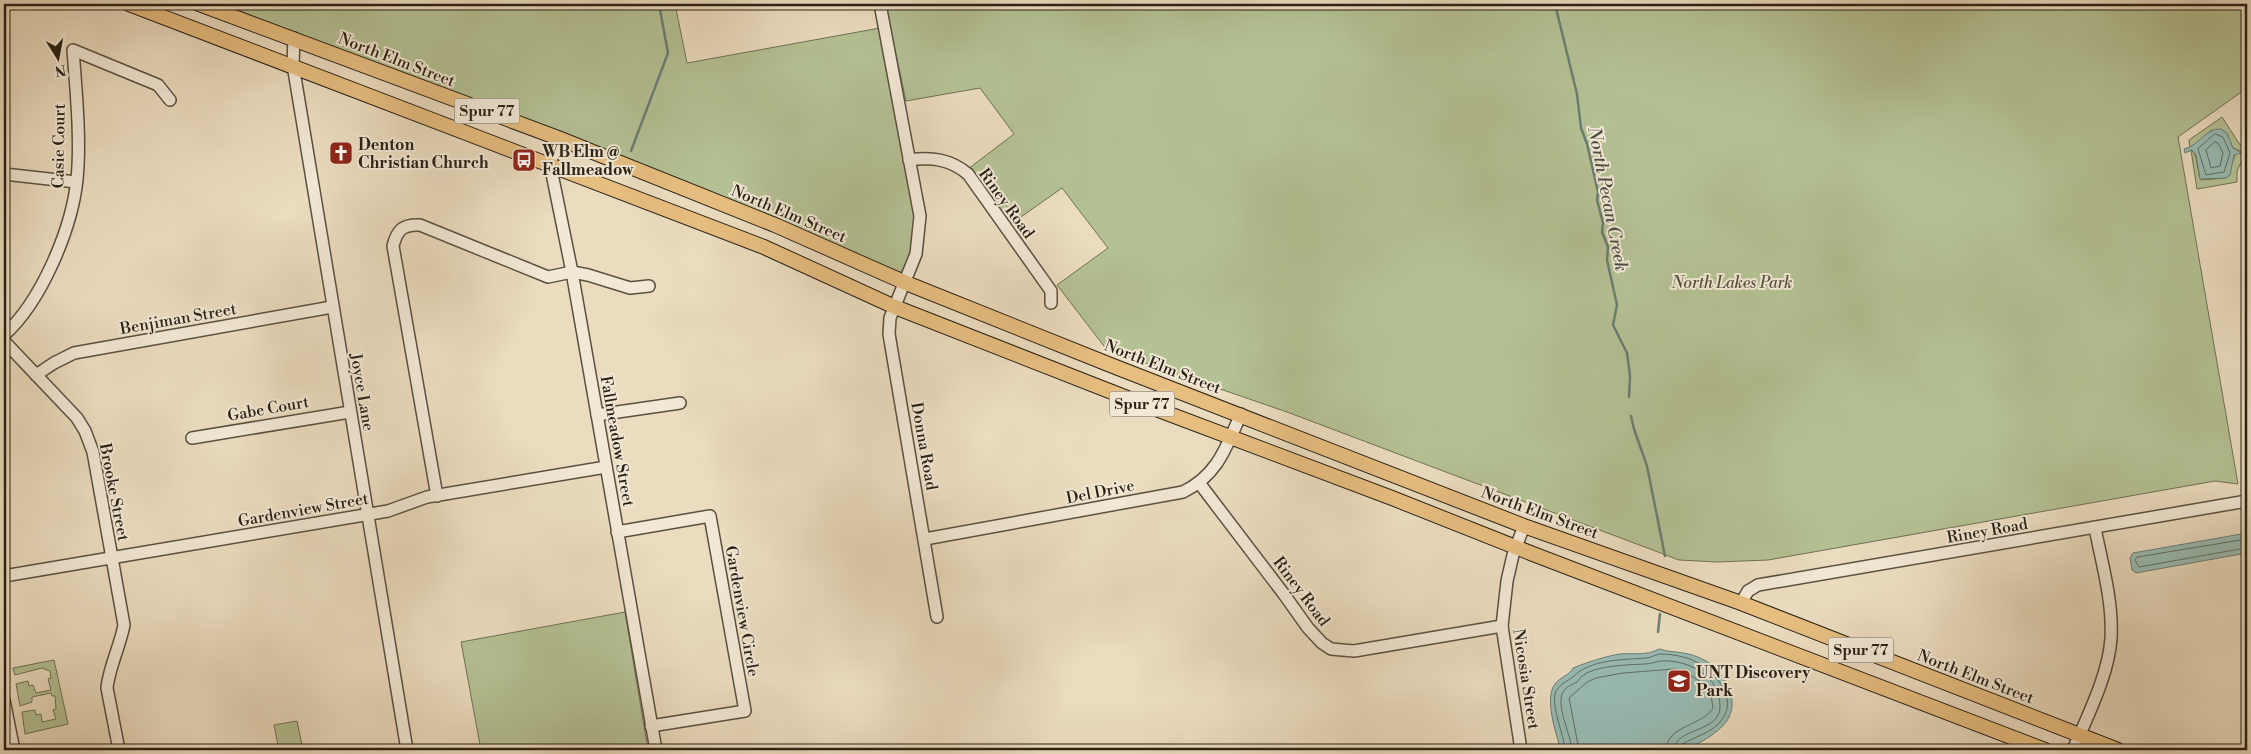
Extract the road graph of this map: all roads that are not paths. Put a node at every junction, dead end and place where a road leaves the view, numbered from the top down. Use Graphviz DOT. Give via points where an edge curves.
graph roads {
  1 [pos="129,4"];
  2 [pos="200,4"];
  3 [pos="880,4"];
  4 [pos="294,38"];
  5 [pos="293,66"];
  6 [pos="170,100"];
  7 [pos="558,138"];
  8 [pos="909,160"];
  9 [pos="550,164"];
  10 [pos="4,174"];
  11 [pos="76,182"];
  12 [pos="572,272"];
  13 [pos="906,283"];
  14 [pos="649,286"];
  15 [pos="1051,303"];
  16 [pos="332,307"];
  17 [pos="895,307"];
  18 [pos="4,335"];
  19 [pos="4,341"];
  20 [pos="36,375"];
  21 [pos="680,403"];
  22 [pos="350,412"];
  23 [pos="1241,414"];
  24 [pos="597,415"];
  25 [pos="192,438"];
  26 [pos="1230,438"];
  27 [pos="606,467"];
  28 [pos="1200,484"];
  29 [pos="437,496"];
  30 [pos="2247,501"];
  31 [pos="367,514"];
  32 [pos="1524,526"];
  33 [pos="2096,528"];
  34 [pos="617,532"];
  35 [pos="925,539"];
  36 [pos="1516,547"];
  37 [pos="112,558"];
  38 [pos="4,576"];
  39 [pos="1741,603"];
  40 [pos="938,617"];
  41 [pos="1502,626"];
  42 [pos="4,700"];
  43 [pos="651,726"];
  44 [pos="2079,735"];
  45 [pos="14,750"];
  46 [pos="119,750"];
  47 [pos="407,750"];
  48 [pos="656,750"];
  49 [pos="1521,750"];
  50 [pos="2045,750"];
  51 [pos="2073,750"];
  52 [pos="2118,750"];
  1 -- 5 [label="main road, Spur 77"];
  2 -- 4 [label="main road, North Elm Street / Spur 77"];
  3 -- 8 [label="street"];
  4 -- 5 [label="street, Joyce Lane"];
  4 -- 7 [label="main road, North Elm Street / Spur 77"];
  5 -- 9 [label="main road, Spur 77"];
  5 -- 16 [label="street, Joyce Lane"];
  6 -- 11 [label="street, Casie Court" via="158,84 73,50"];
  7 -- 9 [label="street, Fallmeadow Street"];
  7 -- 13 [label="main road, North Elm Street / Spur 77" via="775,225"];
  8 -- 13 [label="street" via="920,227 916,254"];
  8 -- 15 [label="street, Riney Road" via="929,157 959,167 968,174 1051,291"];
  9 -- 12 [label="street, Fallmeadow Street"];
  9 -- 17 [label="main road, Spur 77" via="764,247"];
  10 -- 11 [label="street"];
  11 -- 18 [label="street, Casie Court" via="62,239 44,279 24,312"];
  12 -- 14 [label="street" via="630,288"];
  12 -- 24 [label="street, Fallmeadow Street"];
  12 -- 29 [label="street" via="548,277 420,225 401,228 395,236 393,246"];
  13 -- 17 [label="street, Donna Road"];
  13 -- 23 [label="main road, North Elm Street / Spur 77"];
  16 -- 20 [label="street, Benjiman Street" via="74,353"];
  16 -- 22 [label="street, Joyce Lane"];
  17 -- 26 [label="main road, Spur 77"];
  17 -- 35 [label="street, Donna Road" via="890,318 890,339"];
  19 -- 20 [label="street, Brooke Street"];
  20 -- 37 [label="street, Brooke Street" via="77,418 85,431 93,452"];
  21 -- 24 [label="street"];
  22 -- 25 [label="street, Gabe Court"];
  22 -- 31 [label="street, Joyce Lane"];
  23 -- 26 [label="street"];
  23 -- 32 [label="main road, North Elm Street / Spur 77"];
  24 -- 27 [label="street, Fallmeadow Street"];
  26 -- 28 [label="street" via="1222,456"];
  26 -- 36 [label="main road, Spur 77"];
  27 -- 29 [label="street, Gardenview Street"];
  27 -- 34 [label="street, Fallmeadow Street"];
  28 -- 35 [label="street, Del Drive" via="1183,492"];
  28 -- 41 [label="street, Riney Road" via="1308,628 1322,643 1332,648 1354,651"];
  29 -- 31 [label="street, Gardenview Street"];
  30 -- 33 [label="street, Riney Road"];
  31 -- 37 [label="street, Gardenview Street"];
  31 -- 47 [label="street, Joyce Lane"];
  32 -- 36 [label="street, Nicosia Street"];
  32 -- 39 [label="main road, North Elm Street / Spur 77"];
  33 -- 39 [label="street, Riney Road" via="1758,586 1748,591"];
  33 -- 44 [label="street" via="2110,610 2111,639 2107,661"];
  34 -- 43 [label="street, Fallmeadow Street"];
  34 -- 43 [label="street, Gardenview Circle" via="710,516 745,711"];
  35 -- 40 [label="street, Donna Road"];
  36 -- 41 [label="street, Nicosia Street" via="1507,581"];
  36 -- 50 [label="main road, Spur 77"];
  37 -- 38 [label="street, Gardenview Street"];
  37 -- 46 [label="street, Brooke Street" via="124,625 120,645 104,678"];
  39 -- 44 [label="main road, North Elm Street / Spur 77"];
  41 -- 49 [label="street, Nicosia Street"];
  42 -- 45 [label="street"];
  43 -- 48 [label="street, Fallmeadow Street"];
  44 -- 51 [label="street"];
  44 -- 52 [label="main road, North Elm Street / Spur 77"];
}
